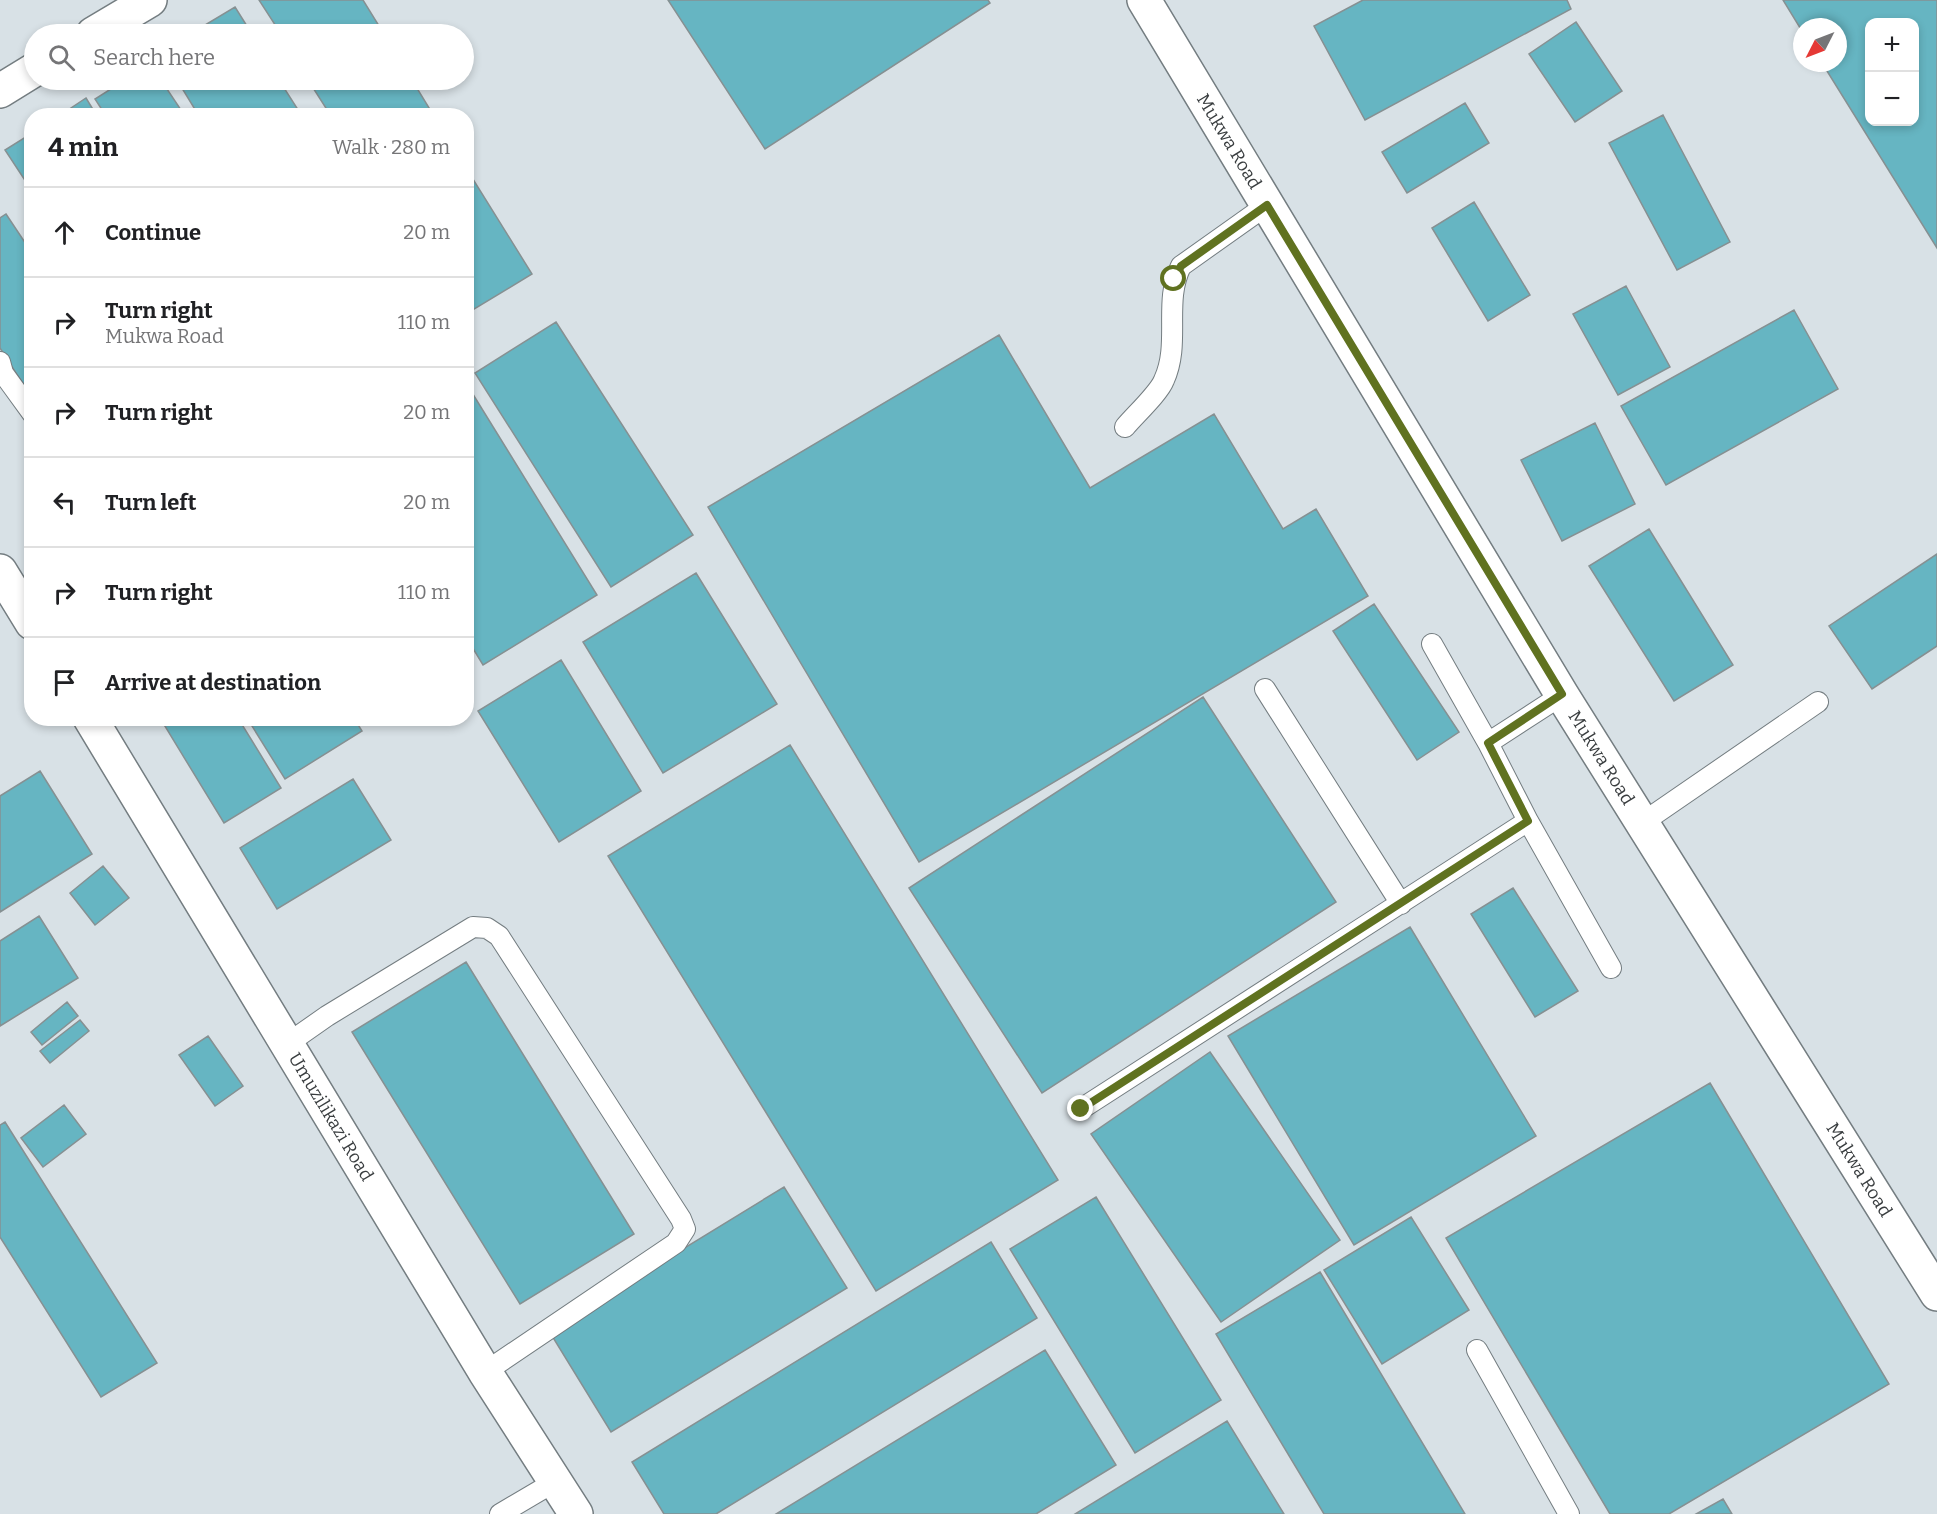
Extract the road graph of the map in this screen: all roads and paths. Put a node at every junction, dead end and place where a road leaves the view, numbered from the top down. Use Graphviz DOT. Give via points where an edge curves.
graph roads {
  1 [pos="1144,0"];
  2 [pos="142,2"];
  3 [pos="108,24"];
  4 [pos="24,76"];
  5 [pos="0,91"];
  6 [pos="1267,205"];
  7 [pos="0,362"];
  8 [pos="24,402"];
  9 [pos="1125,427"];
  10 [pos="0,571"];
  11 [pos="24,610"];
  12 [pos="1432,644"];
  13 [pos="1265,689"];
  14 [pos="1562,694"];
  15 [pos="1818,702"];
  16 [pos="95,726"];
  17 [pos="1488,743"];
  18 [pos="1528,821"];
  19 [pos="1642,823"];
  20 [pos="1401,904"];
  21 [pos="1611,968"];
  22 [pos="286,1044"];
  23 [pos="1081,1109"];
  24 [pos="1937,1294"];
  25 [pos="1477,1350"];
  26 [pos="485,1372"];
  27 [pos="556,1481"];
  28 [pos="500,1514"];
  29 [pos="576,1514"];
  30 [pos="1569,1514"];
  1 -- 6 [label="street, Mukwa Road"];
  2 -- 3 [label="street"];
  4 -- 5 [label="street"];
  6 -- 9 [label="lane" via="1181,266 1174,279 1172,356 1164,382"];
  6 -- 14 [label="street, Mukwa Road"];
  7 -- 8 [label="lane" via="3,373"];
  10 -- 11 [label="street"];
  12 -- 17 [label="lane"];
  13 -- 20 [label="lane"];
  14 -- 17 [label="lane"];
  14 -- 19 [label="street, Mukwa Road"];
  15 -- 19 [label="lane"];
  16 -- 22 [label="street, Umuzilikazi Road"];
  17 -- 18 [label="lane"];
  18 -- 20 [label="lane"];
  18 -- 21 [label="lane"];
  19 -- 24 [label="street, Mukwa Road"];
  20 -- 23 [label="lane"];
  22 -- 26 [label="street, Umuzilikazi Road"];
  22 -- 26 [label="lane" via="473,927 487,928 499,936 681,1219 685,1229 676,1243"];
  25 -- 30 [label="lane"];
  26 -- 27 [label="street, Umuzilikazi Road"];
  27 -- 28 [label="lane"];
  27 -- 29 [label="street, Umuzilikazi Road"];
}
